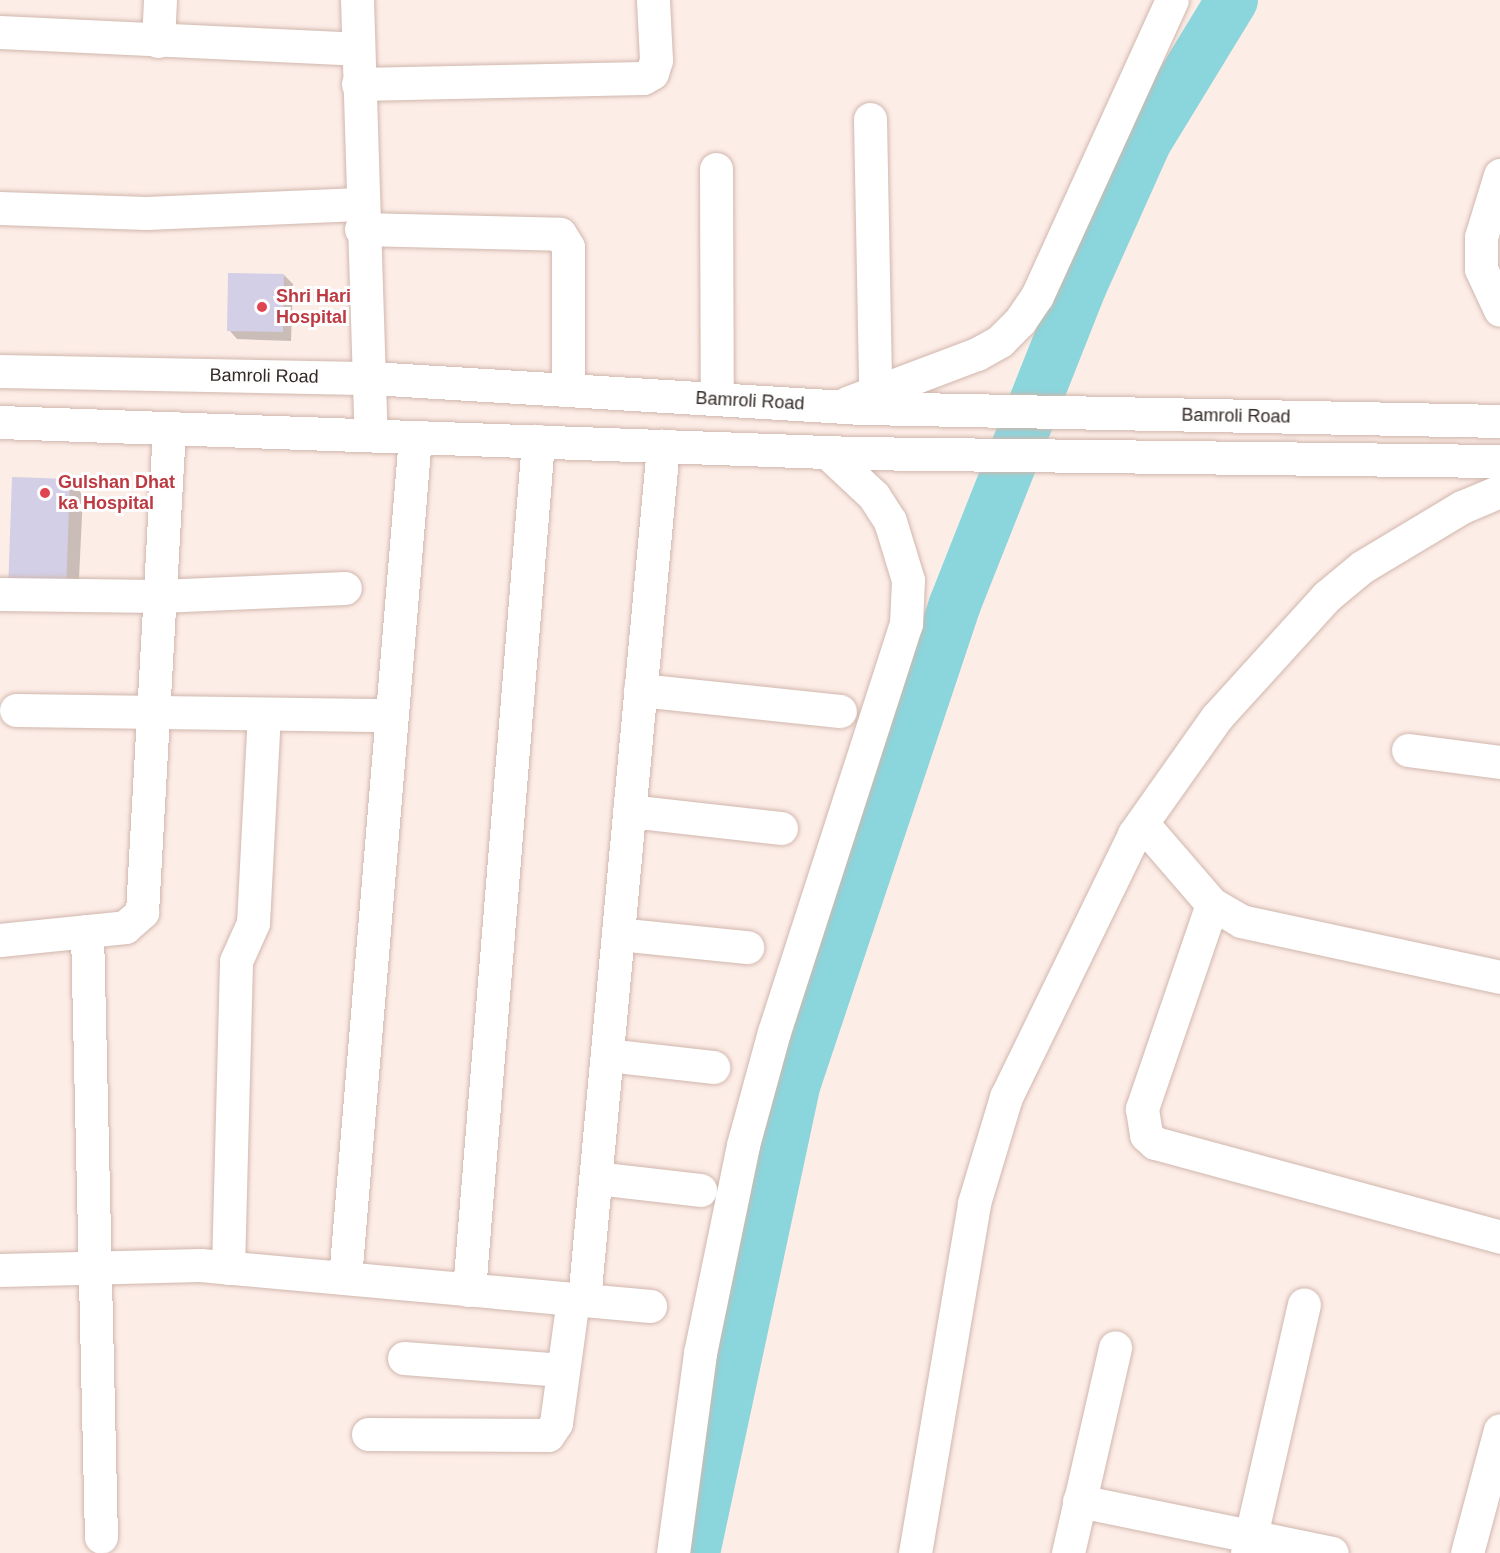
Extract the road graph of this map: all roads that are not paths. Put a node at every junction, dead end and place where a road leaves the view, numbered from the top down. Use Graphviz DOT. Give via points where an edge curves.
graph roads {
  1 [pos="160,0"];
  2 [pos="357,0"];
  3 [pos="653,0"];
  4 [pos="1172,0"];
  5 [pos="0,32"];
  6 [pos="158,41"];
  7 [pos="357,49"];
  8 [pos="358,84"];
  9 [pos="870,119"];
  10 [pos="716,169"];
  11 [pos="1500,175"];
  12 [pos="0,208"];
  13 [pos="361,216"];
  14 [pos="1500,310"];
  15 [pos="0,371"];
  16 [pos="370,378"];
  17 [pos="568,390"];
  18 [pos="717,399"];
  19 [pos="860,402"];
  20 [pos="1500,421"];
  21 [pos="0,422"];
  22 [pos="169,428"];
  23 [pos="371,435"];
  24 [pos="415,437"];
  25 [pos="538,441"];
  26 [pos="663,446"];
  27 [pos="840,452"];
  28 [pos="1500,461"];
  29 [pos="1500,491"];
  30 [pos="345,588"];
  31 [pos="0,594"];
  32 [pos="160,596"];
  33 [pos="640,690"];
  34 [pos="16,710"];
  35 [pos="840,711"];
  36 [pos="152,712"];
  37 [pos="264,714"];
  38 [pos="392,715"];
  39 [pos="1408,750"];
  40 [pos="1500,762"];
  41 [pos="629,811"];
  42 [pos="1142,823"];
  43 [pos="781,828"];
  44 [pos="1212,904"];
  45 [pos="87,931"];
  46 [pos="618,934"];
  47 [pos="0,940"];
  48 [pos="747,947"];
  49 [pos="1500,977"];
  50 [pos="607,1055"];
  51 [pos="713,1067"];
  52 [pos="596,1178"];
  53 [pos="700,1190"];
  54 [pos="1500,1237"];
  55 [pos="95,1267"];
  56 [pos="228,1268"];
  57 [pos="0,1270"];
  58 [pos="345,1278"];
  59 [pos="469,1290"];
  60 [pos="579,1300"];
  61 [pos="1304,1304"];
  62 [pos="650,1306"];
  63 [pos="1115,1347"];
  64 [pos="404,1358"];
  65 [pos="563,1370"];
  66 [pos="1500,1431"];
  67 [pos="368,1434"];
  68 [pos="1078,1501"];
  69 [pos="101,1537"];
  70 [pos="1248,1545"];
  71 [pos="673,1553"];
  72 [pos="915,1553"];
  73 [pos="1068,1553"];
  74 [pos="1332,1553"];
  75 [pos="1467,1553"];
  1 -- 6 [label="street"];
  2 -- 7 [label="street"];
  3 -- 8 [label="street" via="656,60 652,73 643,78"];
  4 -- 19 [label="street" via="1037,296 1020,321 1000,341 976,354"];
  5 -- 6 [label="street"];
  6 -- 7 [label="street"];
  7 -- 8 [label="street"];
  8 -- 13 [label="street"];
  9 -- 19 [label="street"];
  10 -- 18 [label="street"];
  11 -- 14 [label="street" via="1481,237 1481,269"];
  12 -- 13 [label="street"];
  13 -- 16 [label="street"];
  13 -- 17 [label="street" via="560,234 568,247"];
  15 -- 16 [label="street, Bamroli Road"];
  16 -- 17 [label="street, Bamroli Road"];
  16 -- 23 [label="street"];
  17 -- 18 [label="street, Bamroli Road"];
  18 -- 19 [label="street, Bamroli Road"];
  19 -- 20 [label="street, Bamroli Road"];
  21 -- 22 [label="street"];
  22 -- 23 [label="street"];
  22 -- 32 [label="street"];
  23 -- 24 [label="street"];
  24 -- 25 [label="street"];
  24 -- 38 [label="street"];
  25 -- 26 [label="street"];
  25 -- 59 [label="street"];
  26 -- 27 [label="street"];
  26 -- 33 [label="street"];
  27 -- 28 [label="street"];
  27 -- 71 [label="street" via="890,521 908,580 906,624 774,1032 743,1145 700,1353"];
  29 -- 42 [label="street" via="1461,507 1362,567 1327,596 1216,718"];
  30 -- 32 [label="street"];
  31 -- 32 [label="street"];
  32 -- 36 [label="street"];
  33 -- 35 [label="street"];
  33 -- 41 [label="street"];
  34 -- 36 [label="street"];
  36 -- 37 [label="street"];
  36 -- 45 [label="street" via="142,912 125,927"];
  37 -- 38 [label="street"];
  37 -- 56 [label="street" via="254,914 236,961"];
  38 -- 58 [label="street"];
  39 -- 40 [label="street"];
  41 -- 43 [label="street"];
  41 -- 46 [label="street"];
  42 -- 44 [label="street"];
  42 -- 72 [label="street" via="1093,909 1006,1097 974,1203"];
  44 -- 49 [label="street" via="1241,921"];
  44 -- 54 [label="street" via="1142,1109 1146,1135 1155,1143"];
  45 -- 47 [label="street"];
  45 -- 55 [label="street"];
  46 -- 48 [label="street"];
  46 -- 50 [label="street"];
  50 -- 51 [label="street"];
  50 -- 52 [label="street"];
  52 -- 53 [label="street"];
  52 -- 60 [label="street"];
  55 -- 56 [label="street"];
  55 -- 57 [label="street"];
  55 -- 69 [label="street"];
  56 -- 58 [label="street"];
  58 -- 59 [label="street"];
  59 -- 60 [label="street"];
  60 -- 62 [label="street"];
  60 -- 65 [label="street"];
  61 -- 70 [label="street"];
  63 -- 68 [label="street"];
  64 -- 65 [label="street"];
  65 -- 67 [label="street" via="555,1423 548,1435"];
  66 -- 75 [label="street"];
  68 -- 70 [label="street"];
  68 -- 73 [label="street"];
  70 -- 74 [label="street"];
}
